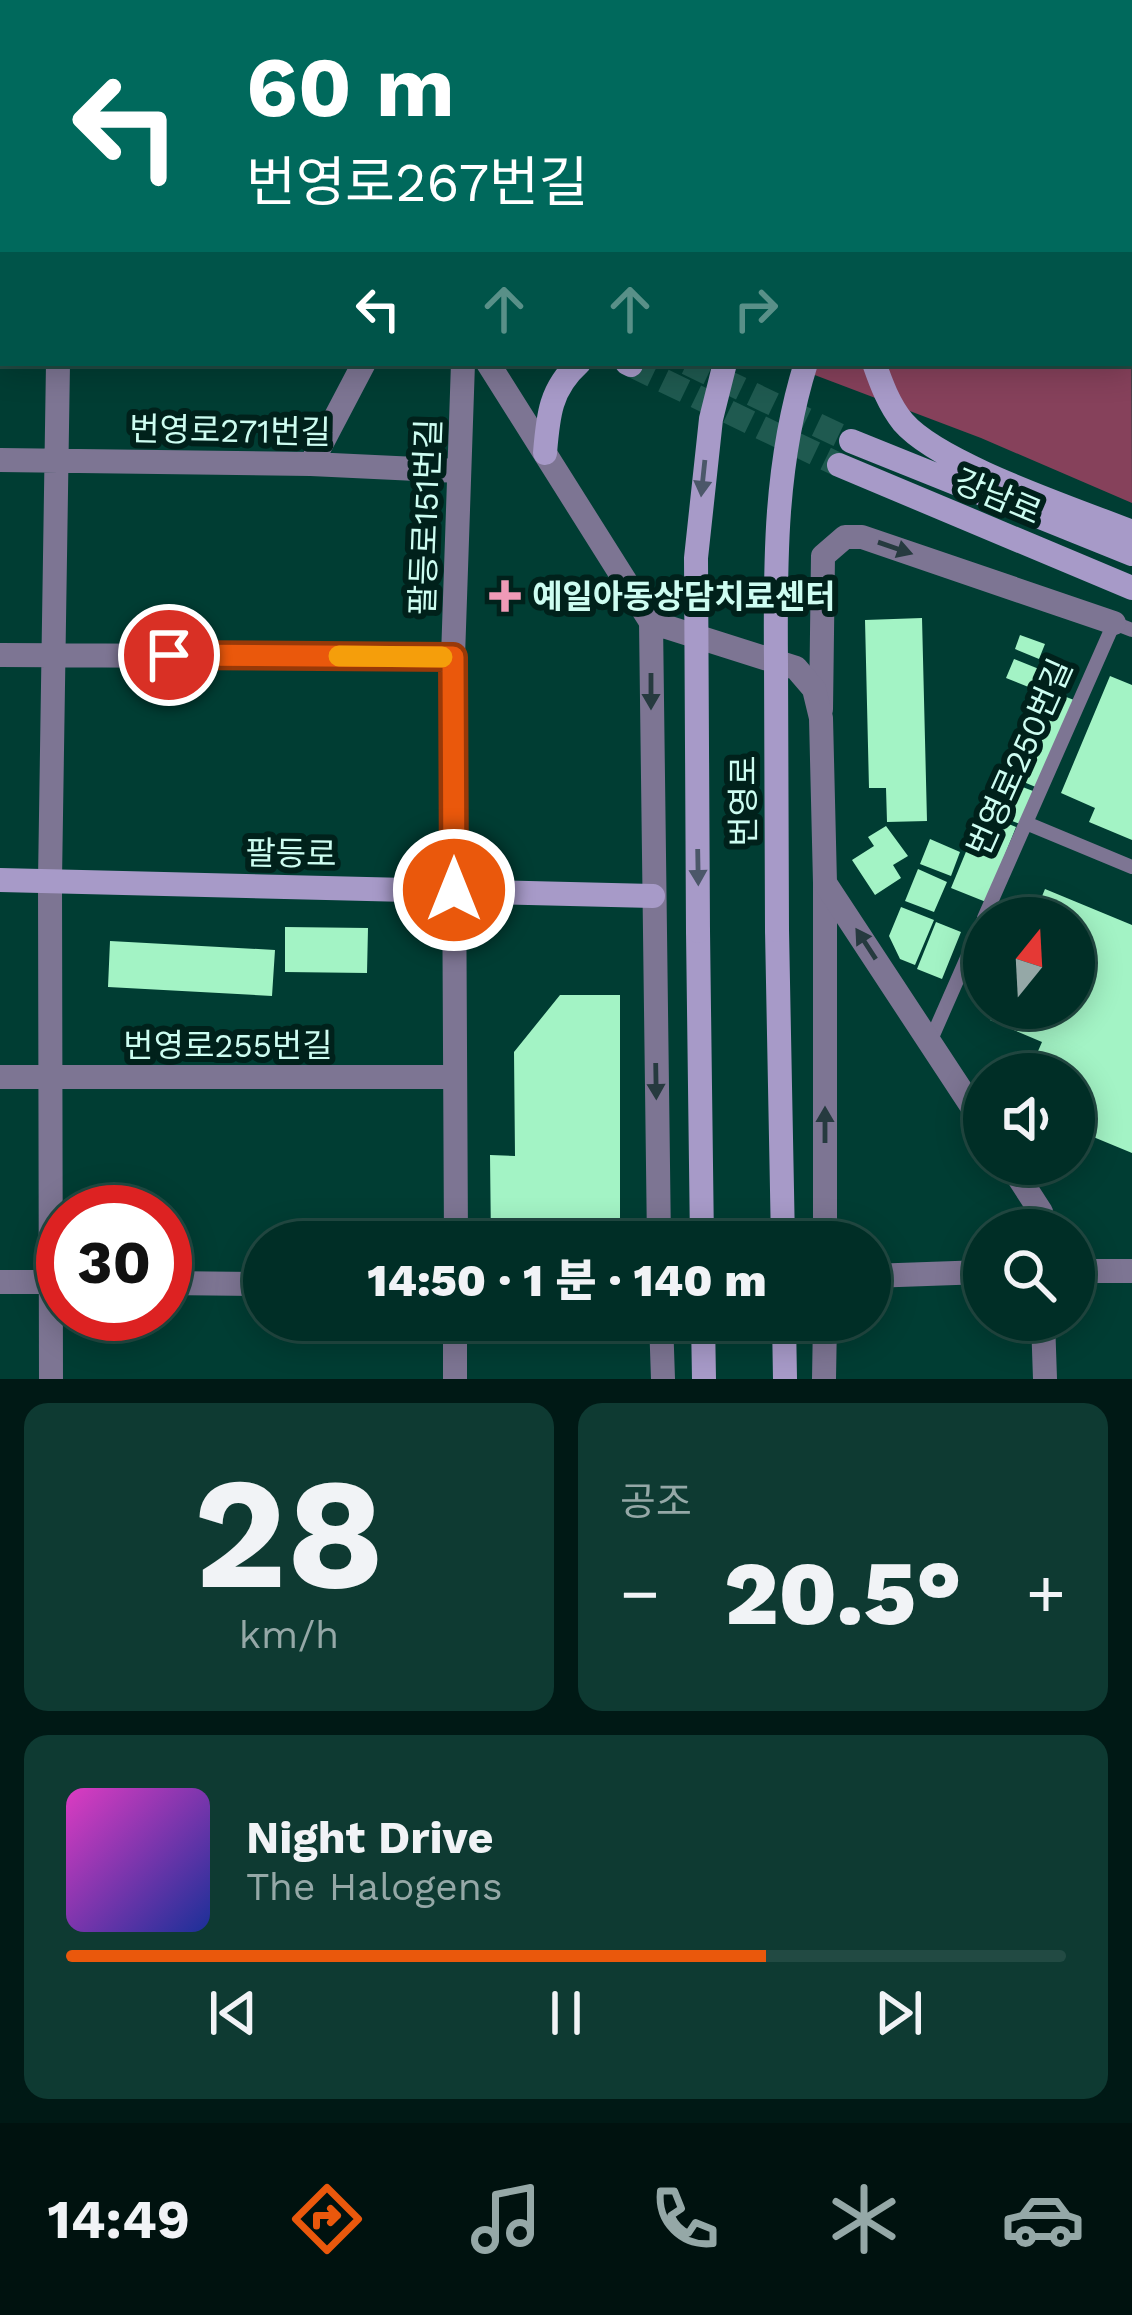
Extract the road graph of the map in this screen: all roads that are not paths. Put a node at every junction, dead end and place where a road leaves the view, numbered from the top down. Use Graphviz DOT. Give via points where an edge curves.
graph roads {
  1 [pos="58,366"];
  2 [pos="362,366"];
  3 [pos="463,366"];
  4 [pos="490,366"];
  5 [pos="576,366"];
  6 [pos="724,366"];
  7 [pos="805,366"];
  8 [pos="875,366"];
  9 [pos="850,441"];
  10 [pos="544,453"];
  11 [pos="0,460"];
  12 [pos="57,460"];
  13 [pos="311,464"];
  14 [pos="839,465"];
  15 [pos="459,471"];
  16 [pos="1132,532"];
  17 [pos="1132,554"];
  18 [pos="1132,588"];
  19 [pos="651,622"];
  20 [pos="1123,626"];
  21 [pos="0,655"];
  22 [pos="54,655"];
  23 [pos="453,657"];
  24 [pos="821,718"];
  25 [pos="1026,823"];
  26 [pos="1132,867"];
  27 [pos="0,880"];
  28 [pos="50,880"];
  29 [pos="825,883"];
  30 [pos="454,890"];
  31 [pos="653,896"];
  32 [pos="993,897"];
  33 [pos="963,966"];
  34 [pos="930,1042"];
  35 [pos="0,1077"];
  36 [pos="50,1077"];
  37 [pos="455,1078"];
  38 [pos="963,1093"];
  39 [pos="54,1185"];
  40 [pos="455,1221"];
  41 [pos="659,1221"];
  42 [pos="702,1221"];
  43 [pos="783,1221"];
  44 [pos="825,1221"];
  45 [pos="1095,1270"];
  46 [pos="1132,1271"];
  47 [pos="963,1274"];
  48 [pos="891,1275"];
  49 [pos="0,1282"];
  50 [pos="36,1282"];
  51 [pos="192,1283"];
  52 [pos="243,1284"];
  53 [pos="53,1341"];
  54 [pos="455,1341"];
  55 [pos="662,1341"];
  56 [pos="703,1341"];
  57 [pos="784,1341"];
  58 [pos="825,1341"];
  59 [pos="1044,1341"];
  60 [pos="51,1379"];
  61 [pos="454,1379"];
  62 [pos="663,1379"];
  63 [pos="704,1379"];
  64 [pos="785,1379"];
  65 [pos="824,1379"];
  66 [pos="1045,1379"];
  1 -- 12 [label="street"];
  2 -- 13 [label="street"];
  3 -- 15 [label="street, 팔등로151번길"];
  4 -- 10 [label="street"];
  5 -- 10 [label="main road" via="552,396"];
  6 -- 42 [label="main road, 번영로, one-way, bridge" via="696,558"];
  7 -- 43 [label="main road, 번영로, bridge" via="784,446 776,534"];
  8 -- 16 [label="main road" via="904,423 938,451"];
  9 -- 17 [label="main road, 강남로"];
  10 -- 19 [label="street"];
  11 -- 12 [label="street, 번영로271번길"];
  12 -- 13 [label="street, 번영로271번길"];
  12 -- 22 [label="street"];
  13 -- 15 [label="street, 번영로271번길"];
  14 -- 18 [label="main road, 강남로"];
  15 -- 23 [label="street, 팔등로151번길"];
  19 -- 24 [label="street" via="796,668 814,689"];
  19 -- 31 [label="street, one-way"];
  24 -- 20 [label="street, one-way" via="823,556 845,537"];
  20 -- 25 [label="lane, 번영로250번길"];
  21 -- 22 [label="street"];
  22 -- 23 [label="street"];
  22 -- 28 [label="street"];
  23 -- 30 [label="street, 팔등로151번길"];
  24 -- 29 [label="street"];
  25 -- 26 [label="lane"];
  25 -- 32 [label="lane, 번영로250번길"];
  27 -- 28 [label="main road, 팔등로"];
  28 -- 30 [label="main road, 팔등로"];
  28 -- 36 [label="street"];
  34 -- 29 [label="street, one-way"];
  44 -- 29 [label="street, one-way"];
  30 -- 31 [label="main road, 팔등로"];
  30 -- 37 [label="street, 팔등로151번길"];
  31 -- 41 [label="street, one-way"];
  33 -- 34 [label="lane, 번영로250번길"];
  34 -- 38 [label="street"];
  35 -- 36 [label="street, 번영로255번길"];
  36 -- 37 [label="street, 번영로255번길"];
  36 -- 39 [label="street"];
  37 -- 40 [label="street, 팔등로151번길"];
  45 -- 46 [label="street"];
  47 -- 48 [label="street"];
  49 -- 50 [label="street"];
  51 -- 52 [label="street"];
  53 -- 60 [label="street"];
  54 -- 61 [label="street"];
  55 -- 62 [label="street"];
  56 -- 63 [label="main road"];
  57 -- 64 [label="main road"];
  58 -- 65 [label="street"];
  59 -- 66 [label="street"];
}
